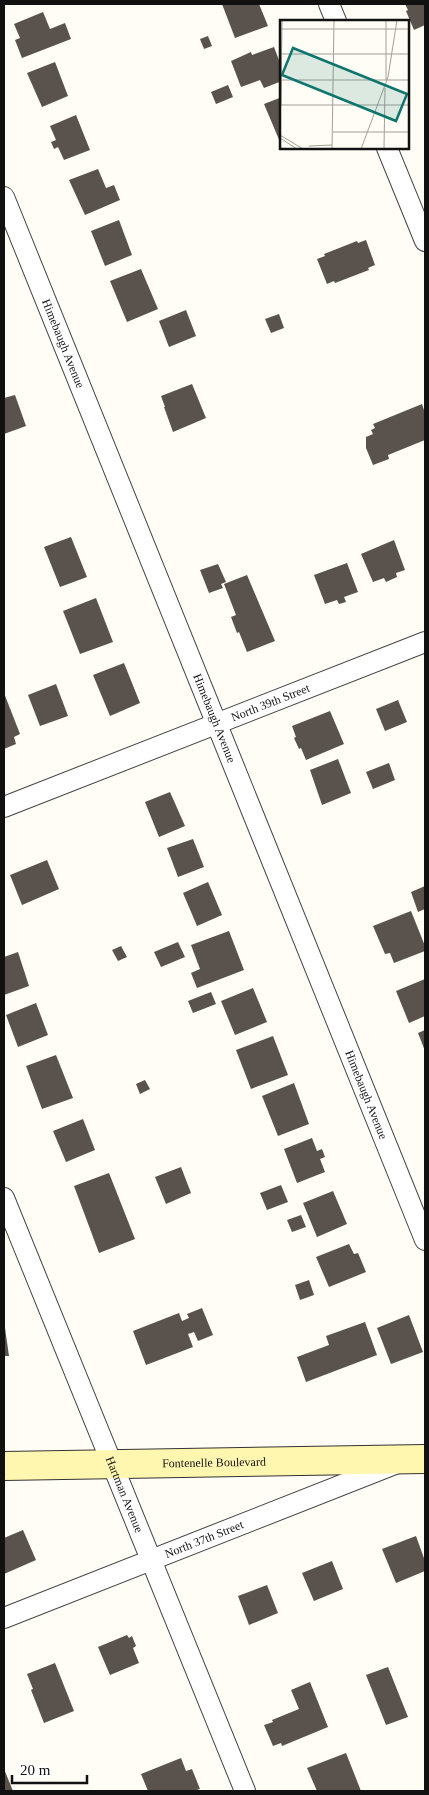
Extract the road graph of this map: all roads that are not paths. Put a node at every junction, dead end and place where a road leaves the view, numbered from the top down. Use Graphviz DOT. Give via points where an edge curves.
graph roads {
  1 [pos="329,4"];
  2 [pos="336,20"];
  3 [pos="387,149"];
  4 [pos="4,197"];
  5 [pos="425,241"];
  6 [pos="425,642"];
  7 [pos="217,724"];
  8 [pos="4,807"];
  9 [pos="4,1198"];
  10 [pos="425,1240"];
  11 [pos="415,1460"];
  12 [pos="111,1464"];
  13 [pos="4,1466"];
  14 [pos="152,1559"];
  15 [pos="4,1618"];
  16 [pos="245,1791"];
  1 -- 2 [label="street"];
  3 -- 5 [label="street"];
  4 -- 7 [label="street, Himebaugh Avenue"];
  6 -- 7 [label="street, North 39th Street"];
  7 -- 8 [label="street, North 39th Street"];
  7 -- 10 [label="street, Himebaugh Avenue"];
  9 -- 12 [label="street, Hartman Avenue"];
  11 -- 12 [label="main road, Fontenelle Boulevard"];
  11 -- 14 [label="street, North 37th Street"];
  12 -- 13 [label="main road, Fontenelle Boulevard"];
  12 -- 14 [label="street, Hartman Avenue"];
  14 -- 15 [label="street, North 37th Street"];
  14 -- 16 [label="street, Hartman Avenue"];
}
